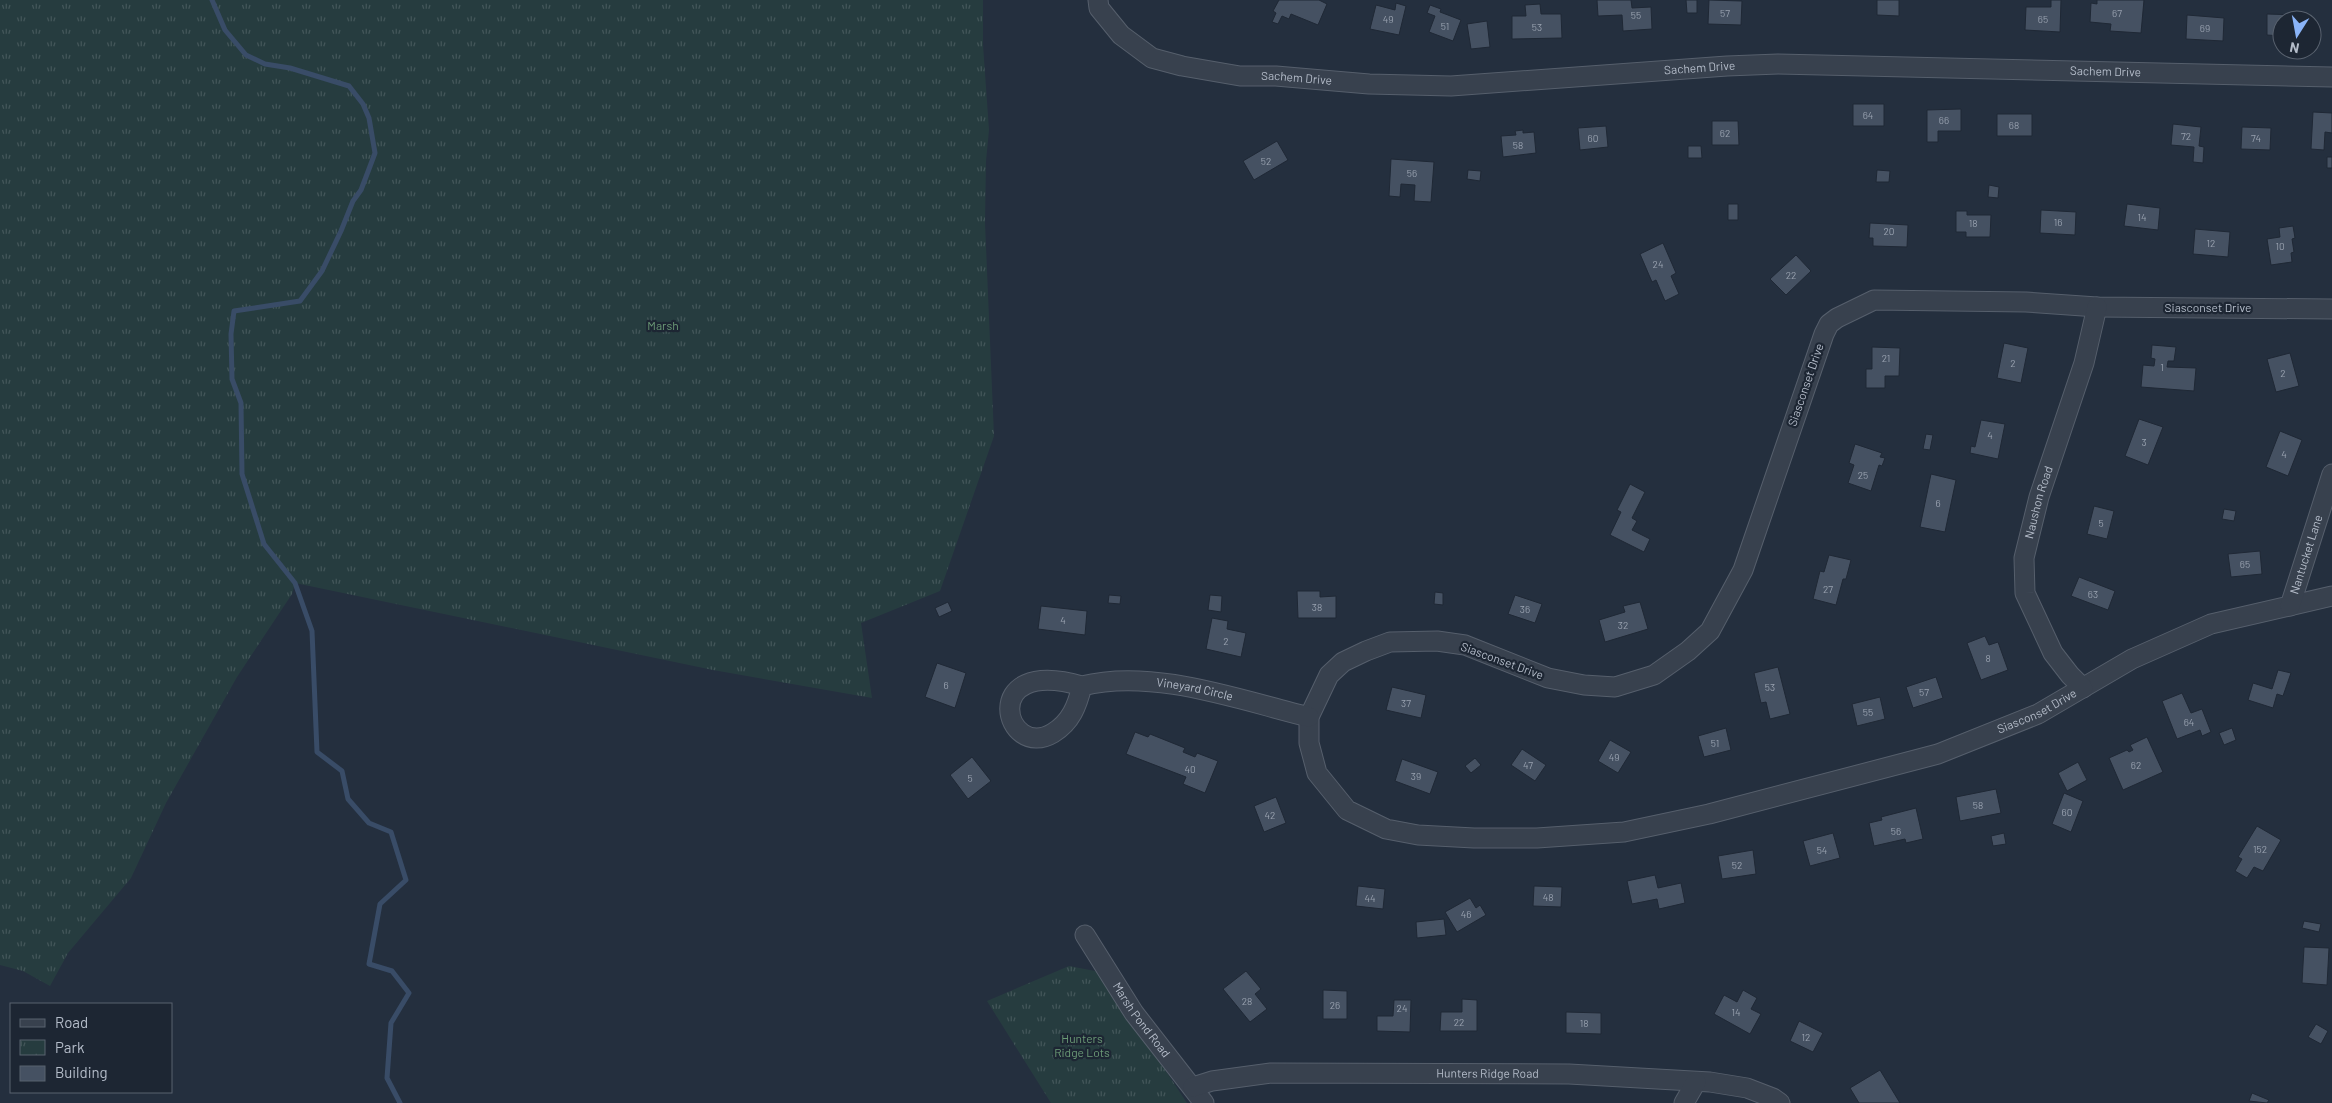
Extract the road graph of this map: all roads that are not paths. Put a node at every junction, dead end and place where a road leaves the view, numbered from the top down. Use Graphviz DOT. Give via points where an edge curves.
graph roads {
  1 [pos="1098,0"];
  2 [pos="2332,77"];
  3 [pos="2097,307"];
  4 [pos="2332,309"];
  5 [pos="2332,474"];
  6 [pos="2332,596"];
  7 [pos="2290,606"];
  8 [pos="1082,686"];
  9 [pos="2083,688"];
  10 [pos="1309,716"];
  11 [pos="1085,934"];
  12 [pos="1696,1082"];
  13 [pos="1193,1087"];
  14 [pos="1204,1103"];
  15 [pos="1684,1103"];
  16 [pos="1780,1103"];
  1 -- 2 [label="street, Sachem Drive" via="1099,8 1121,35 1152,58 1240,76 1452,86 1778,64"];
  3 -- 4 [label="street, Siasconset Drive"];
  3 -- 9 [label="street, Naushon Road" via="2084,363 2039,497 2024,558 2025,593 2053,653"];
  3 -- 10 [label="street, Siasconset Drive" via="2026,302 1874,300 1829,324 1743,570 1710,631 1654,676 1615,687 1584,685 1548,678 1465,645 1437,641 1390,642 1343,662 1329,675"];
  5 -- 7 [label="street, Nantucket Lane"];
  6 -- 7 [label="street, Siasconset Drive"];
  7 -- 9 [label="street, Siasconset Drive" via="2211,624 2132,659"];
  8 -- 10 [label="street, Vineyard Circle" via="1103,681 1143,680"];
  9 -- 10 [label="street, Siasconset Drive" via="2038,714 1938,754 1709,814 1624,832 1537,838 1418,835 1386,829 1365,820 1347,810 1318,773 1309,743"];
  11 -- 13 [label="street, Marsh Pond Road" via="1134,1013"];
  12 -- 13 [label="street, Hunters Ridge Road" via="1569,1074 1271,1073 1212,1081"];
  12 -- 15 [label="street"];
  12 -- 16 [label="street, Hunters Ridge Road" via="1746,1088"];
  13 -- 14 [label="street, Marsh Pond Road"];
}
